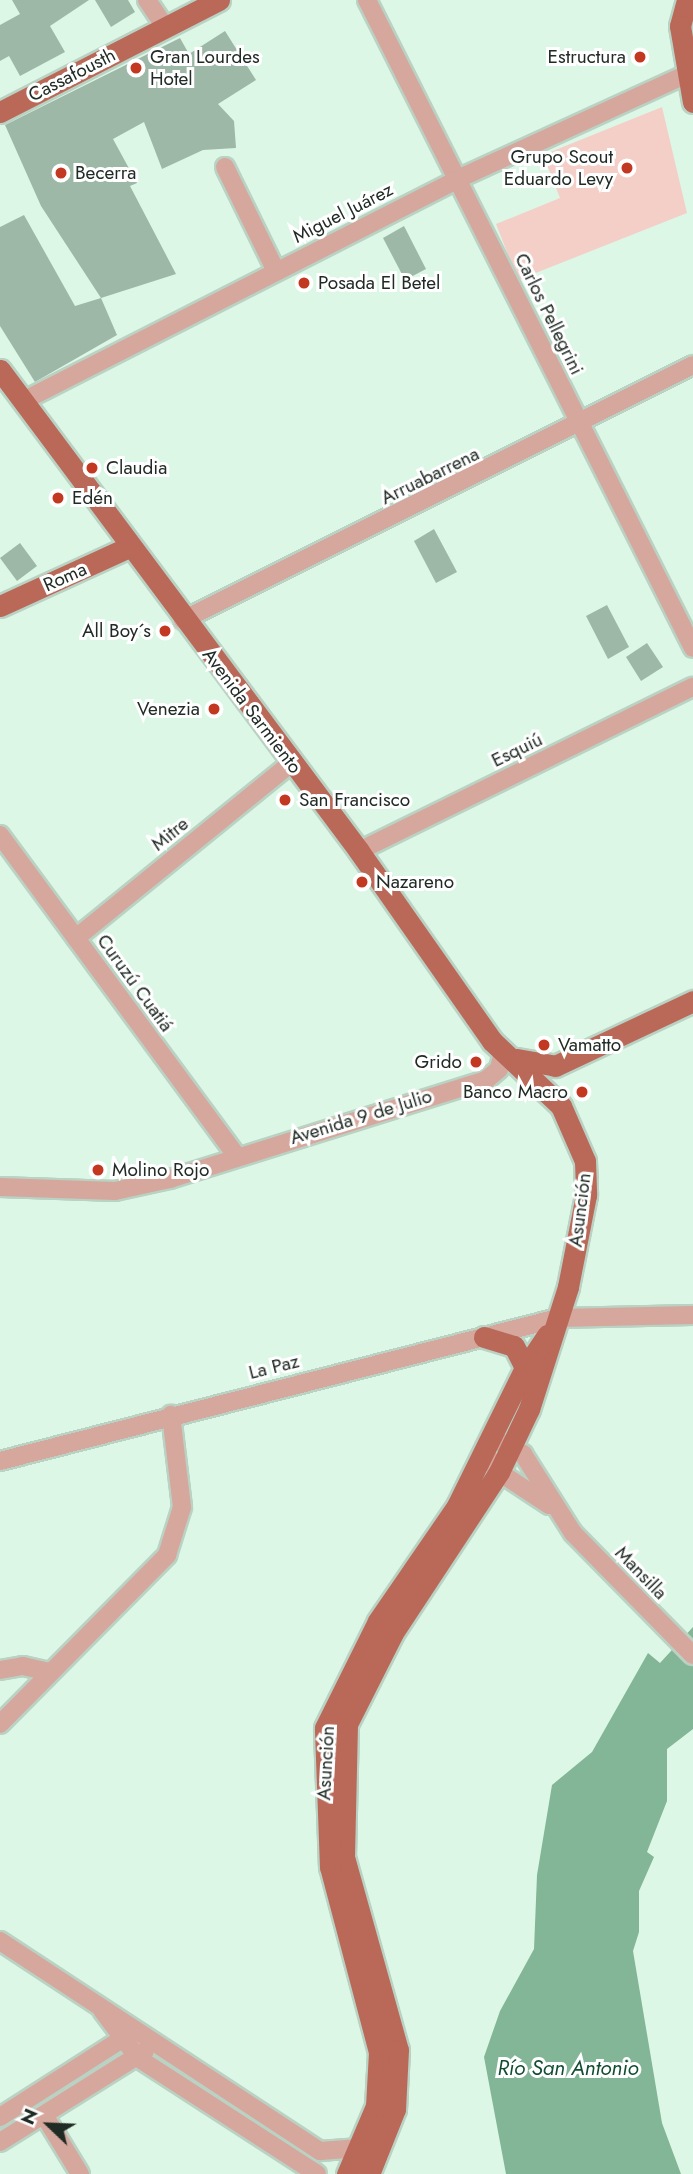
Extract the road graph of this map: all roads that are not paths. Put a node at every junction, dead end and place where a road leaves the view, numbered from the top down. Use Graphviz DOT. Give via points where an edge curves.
graph roads {
  1 [pos="147,0"];
  2 [pos="219,0"];
  3 [pos="367,0"];
  4 [pos="680,6"];
  5 [pos="166,28"];
  6 [pos="687,74"];
  7 [pos="693,102"];
  8 [pos="0,112"];
  9 [pos="225,167"];
  10 [pos="460,178"];
  11 [pos="276,271"];
  12 [pos="693,365"];
  13 [pos="3,379"];
  14 [pos="23,401"];
  15 [pos="581,426"];
  16 [pos="129,547"];
  17 [pos="0,606"];
  18 [pos="183,620"];
  19 [pos="693,648"];
  20 [pos="693,687"];
  21 [pos="291,764"];
  22 [pos="0,835"];
  23 [pos="359,851"];
  24 [pos="76,938"];
  25 [pos="693,1001"];
  26 [pos="503,1052"];
  27 [pos="576,1058"];
  28 [pos="561,1106"];
  29 [pos="236,1155"];
  30 [pos="0,1187"];
  31 [pos="693,1315"];
  32 [pos="558,1318"];
  33 [pos="484,1337"];
  34 [pos="525,1368"];
  35 [pos="170,1415"];
  36 [pos="498,1452"];
  37 [pos="0,1461"];
  38 [pos="562,1517"];
  39 [pos="693,1655"];
  40 [pos="0,1670"];
  41 [pos="48,1672"];
  42 [pos="0,1724"];
  43 [pos="0,1941"];
  44 [pos="100,2007"];
  45 [pos="134,2026"];
  46 [pos="155,2042"];
  47 [pos="123,2043"];
  48 [pos="138,2058"];
  49 [pos="44,2115"];
  50 [pos="0,2117"];
  51 [pos="0,2142"];
  52 [pos="360,2148"];
  53 [pos="80,2174"];
  54 [pos="317,2174"];
  55 [pos="347,2174"];
  56 [pos="369,2174"];
  1 -- 5 [label="street"];
  2 -- 5 [label="main road, Cassafousth"];
  3 -- 10 [label="street, Carlos Pellegrini"];
  4 -- 6 [label="main road"];
  5 -- 8 [label="main road, Cassafousth"];
  6 -- 7 [label="main road"];
  6 -- 10 [label="street, Miguel Juárez"];
  9 -- 11 [label="street"];
  10 -- 11 [label="street, Miguel Juárez"];
  10 -- 15 [label="street, Carlos Pellegrini"];
  11 -- 14 [label="street, Miguel Juárez"];
  12 -- 15 [label="street, Arruabarrena"];
  13 -- 14 [label="main road, Avenida Sarmiento"];
  14 -- 16 [label="main road, Avenida Sarmiento"];
  15 -- 18 [label="street, Arruabarrena"];
  15 -- 19 [label="street, Carlos Pellegrini"];
  16 -- 17 [label="main road, Roma"];
  16 -- 18 [label="main road, Avenida Sarmiento"];
  18 -- 21 [label="main road, Avenida Sarmiento"];
  20 -- 23 [label="street, Esquiú"];
  21 -- 23 [label="main road, Avenida Sarmiento"];
  21 -- 24 [label="street, Mitre"];
  22 -- 24 [label="street, Curuzú Cuatiá"];
  23 -- 26 [label="main road, Avenida Sarmiento"];
  24 -- 29 [label="street, Curuzú Cuatiá"];
  25 -- 27 [label="main road"];
  26 -- 27 [label="main road" via="539,1066"];
  26 -- 28 [label="main road, Asunción"];
  26 -- 29 [label="street, Avenida 9 de Julio" via="499,1069 486,1080"];
  27 -- 28 [label="main road, Asunción" via="561,1079"];
  28 -- 32 [label="main road, Asunción" via="586,1175"];
  29 -- 30 [label="street, Avenida 9 de Julio" via="133,1188"];
  31 -- 32 [label="street, La Paz"];
  32 -- 33 [label="street, La Paz"];
  32 -- 34 [label="main road, Asunción"];
  32 -- 36 [label="main road, Asunción" via="542,1377"];
  33 -- 34 [label="main road" via="514,1346"];
  33 -- 35 [label="street, La Paz"];
  34 -- 36 [label="main road, Asunción"];
  35 -- 37 [label="street, La Paz"];
  35 -- 41 [label="street" via="182,1507 167,1555"];
  36 -- 38 [label="street, Mansilla"];
  36 -- 38 [label="street, Mansilla" via="533,1467"];
  36 -- 52 [label="main road, Asunción" via="378,1621 326,1728 330,1867 379,2052 376,2106"];
  36 -- 56 [label="main road, Asunción" via="393,1633 347,1724 345,1857 395,2034 399,2072 394,2109"];
  38 -- 39 [label="street, Mansilla"];
  40 -- 41 [label="street" via="23,1666"];
  41 -- 42 [label="street"];
  43 -- 44 [label="street"];
  44 -- 45 [label="street"];
  44 -- 47 [label="street"];
  45 -- 46 [label="street"];
  45 -- 47 [label="street"];
  46 -- 48 [label="street"];
  46 -- 52 [label="street" via="320,2151"];
  47 -- 48 [label="street"];
  47 -- 50 [label="street"];
  48 -- 49 [label="street"];
  48 -- 54 [label="street"];
  49 -- 51 [label="street"];
  49 -- 53 [label="street"];
  52 -- 55 [label="main road, Asunción"];
}
